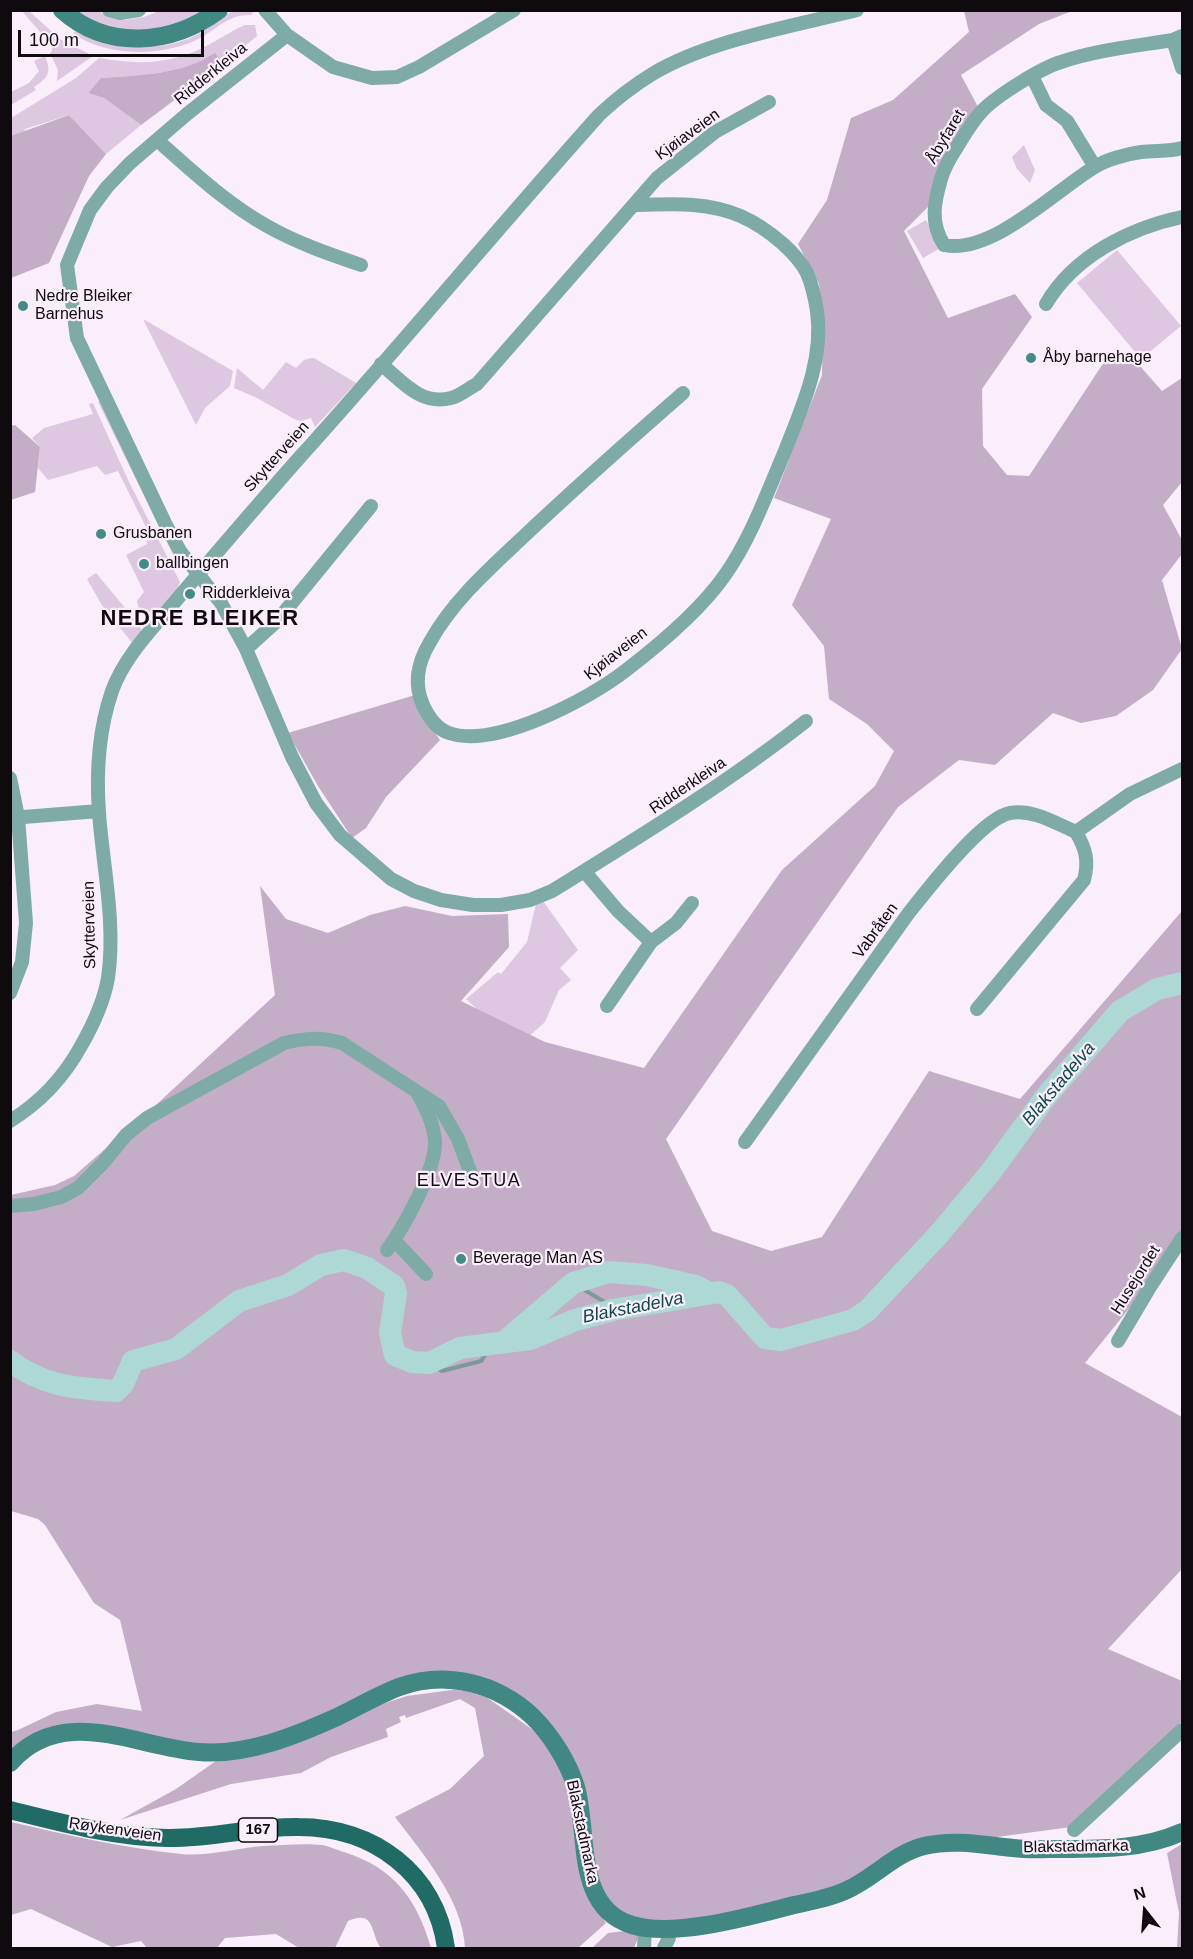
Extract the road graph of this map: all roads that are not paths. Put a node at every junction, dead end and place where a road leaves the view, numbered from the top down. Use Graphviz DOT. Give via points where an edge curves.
graph roads {
  1 [pos="62,10"];
  2 [pos="108,10"];
  3 [pos="139,10"];
  4 [pos="219,10"];
  5 [pos="265,10"];
  6 [pos="514,10"];
  7 [pos="857,10"];
  8 [pos="287,35"];
  9 [pos="1178,38"];
  10 [pos="1182,68"];
  11 [pos="1032,76"];
  12 [pos="770,102"];
  13 [pos="157,141"];
  14 [pos="1182,148"];
  15 [pos="1095,167"];
  16 [pos="634,205"];
  17 [pos="1182,217"];
  18 [pos="361,265"];
  19 [pos="1046,304"];
  20 [pos="381,364"];
  21 [pos="682,393"];
  22 [pos="371,506"];
  23 [pos="197,573"];
  24 [pos="246,649"];
  25 [pos="806,721"];
  26 [pos="1182,769"];
  27 [pos="10,778"];
  28 [pos="99,811"];
  29 [pos="14,818"];
  30 [pos="1076,832"];
  31 [pos="584,871"];
  32 [pos="692,903"];
  33 [pos="651,942"];
  34 [pos="10,993"];
  35 [pos="607,1006"];
  36 [pos="977,1009"];
  37 [pos="415,1090"];
  38 [pos="10,1121"];
  39 [pos="745,1142"];
  40 [pos="471,1174"];
  41 [pos="10,1206"];
  42 [pos="1182,1238"];
  43 [pos="426,1274"];
  44 [pos="1118,1341"];
  45 [pos="1182,1730"];
  46 [pos="10,1763"];
  47 [pos="10,1809"];
  48 [pos="1074,1830"];
  49 [pos="1182,1832"];
  50 [pos="645,1928"];
  51 [pos="446,1948"];
  52 [pos="644,1948"];
  1 -- 4 [label="main road" via="83,26 134,40 170,35"];
  2 -- 3 [label="street" via="120,14"];
  5 -- 8 [label="street"];
  6 -- 8 [label="street" via="397,76 372,78 333,67"];
  7 -- 20 [label="street, Skytterveien" via="693,54 656,72 619,97"];
  8 -- 13 [label="street, Ridderkleiva"];
  9 -- 10 [label="street, Åbyfaret"];
  9 -- 11 [label="street, Åbyfaret" via="1059,62"];
  11 -- 15 [label="street" via="1046,105 1067,121"];
  11 -- 15 [label="street, Åbyfaret" via="982,111 944,168 933,218 944,245 973,245 1007,228"];
  12 -- 16 [label="street, Kjøiaveien" via="715,132 657,178"];
  13 -- 18 [label="street" via="217,192 266,226"];
  13 -- 23 [label="street, Ridderkleiva" via="130,163 90,210 67,265 76,338 165,523"];
  14 -- 15 [label="street, Åbyfaret" via="1140,152"];
  16 -- 20 [label="street, Kjøiaveien" via="477,384 453,398 431,400"];
  16 -- 21 [label="street, Kjøiaveien" via="692,204 725,210 748,218 794,253 814,293 818,323 815,365 803,404 758,517 725,575 677,627 625,671 582,700 550,715 490,734 467,736 439,727 421,701 417,677 431,640 454,606 571,491"];
  17 -- 19 [label="street" via="1158,222 1099,251 1068,275"];
  20 -- 23 [label="street, Skytterveien"];
  22 -- 24 [label="street" via="277,621"];
  23 -- 24 [label="street, Ridderkleiva" via="211,587"];
  23 -- 28 [label="street, Skytterveien" via="132,654 114,687 100,744"];
  24 -- 31 [label="street, Ridderkleiva" via="316,803 340,835 391,879 441,900 501,904 530,900"];
  25 -- 31 [label="street, Ridderkleiva" via="700,799"];
  26 -- 30 [label="street" via="1130,794"];
  27 -- 29 [label="street"];
  28 -- 29 [label="street"];
  28 -- 38 [label="street, Skytterveien" via="110,946 103,999 71,1065 44,1097"];
  29 -- 34 [label="street" via="26,923 22,962"];
  30 -- 36 [label="street" via="1086,853 1084,880"];
  30 -- 39 [label="street, Vabråten" via="1032,813 1009,813 985,826 908,914"];
  31 -- 33 [label="street"];
  32 -- 33 [label="street" via="676,923"];
  33 -- 35 [label="street"];
  37 -- 40 [label="street" via="439,1106 458,1139"];
  37 -- 41 [label="street" via="342,1043 305,1038 284,1043 147,1118 126,1135 78,1188 62,1197"];
  37 -- 43 [label="street" via="432,1124 435,1143 416,1201 390,1245"];
  42 -- 44 [label="street, Husejordet"];
  45 -- 48 [label="street, Blakstadmarka"];
  46 -- 50 [label="main road, Blakstadmarka" via="40,1740 70,1731 198,1752 226,1752 281,1739 413,1683 472,1683 503,1695 546,1732 575,1786 586,1863 594,1890 614,1918"];
  47 -- 51 [label="main road, Røykenveien / 167" via="151,1838 189,1838 297,1826 353,1836 398,1858 412,1872 434,1907"];
  49 -- 50 [label="main road, Blakstadmarka" via="1131,1847 1089,1849 940,1842 905,1853 847,1891 830,1896 725,1921 664,1930"];
  50 -- 52 [label="street"];
}
